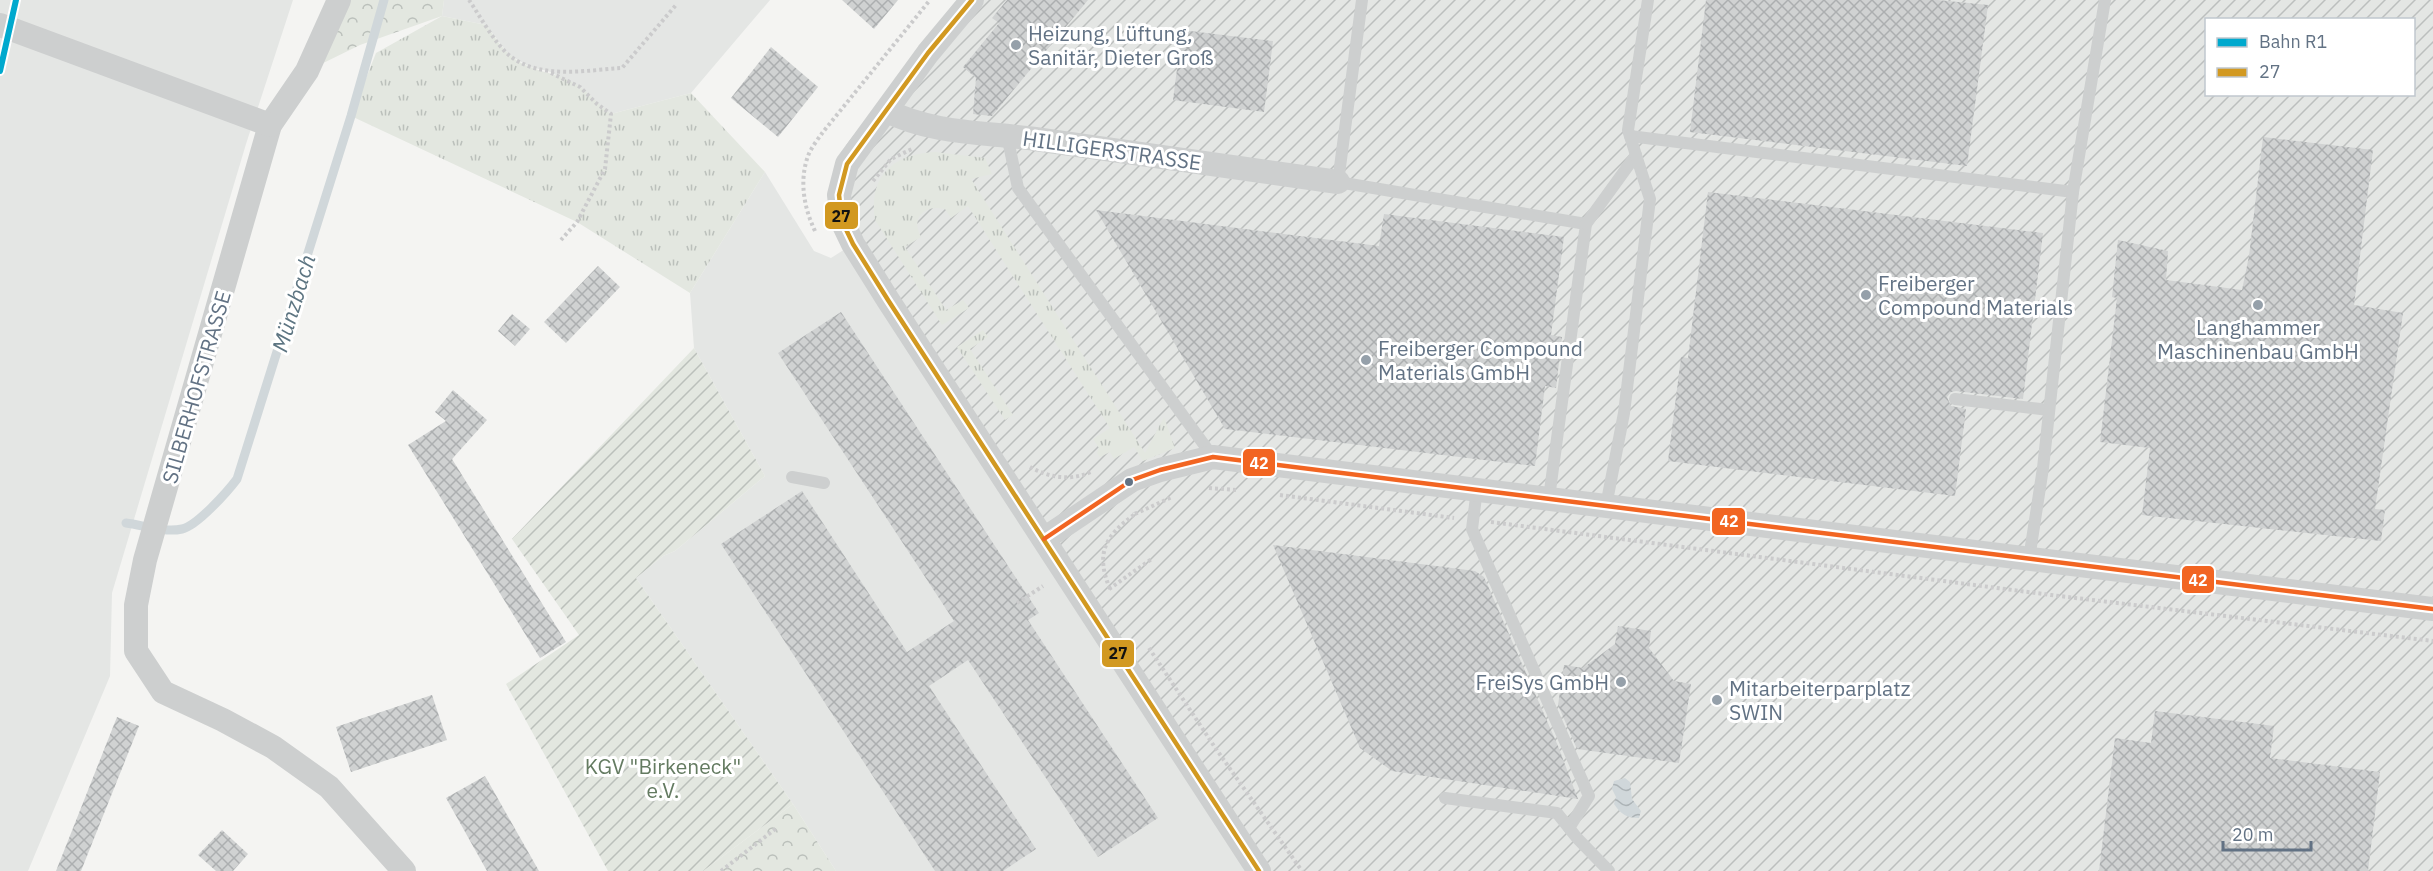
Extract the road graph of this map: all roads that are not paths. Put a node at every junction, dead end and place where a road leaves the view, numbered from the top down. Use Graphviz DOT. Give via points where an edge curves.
graph roads {
  1 [pos="339,0"];
  2 [pos="972,0"];
  3 [pos="1362,0"];
  4 [pos="1648,0"];
  5 [pos="2105,0"];
  6 [pos="0,25"];
  7 [pos="887,111"];
  8 [pos="270,125"];
  9 [pos="1007,135"];
  10 [pos="1630,136"];
  11 [pos="1636,155"];
  12 [pos="1338,182"];
  13 [pos="2073,192"];
  14 [pos="1586,224"];
  15 [pos="1955,399"];
  16 [pos="2049,410"];
  17 [pos="1213,457"];
  18 [pos="792,477"];
  19 [pos="824,483"];
  20 [pos="1477,489"];
  21 [pos="1549,498"];
  22 [pos="1606,506"];
  23 [pos="1044,539"];
  24 [pos="2029,559"];
  25 [pos="2433,609"];
  26 [pos="1444,798"];
  27 [pos="1569,828"];
  28 [pos="405,871"];
  29 [pos="1259,871"];
  30 [pos="1610,871"];
  1 -- 8 [label="street, SILBERHOFSTRASSE" via="307,71"];
  2 -- 7 [label="street"];
  3 -- 12 [label="lane"];
  4 -- 10 [label="lane" via="1633,88"];
  5 -- 13 [label="lane"];
  6 -- 8 [label="street"];
  7 -- 9 [label="street, HILLIGERSTRASSE" via="909,122 937,128"];
  7 -- 23 [label="street" via="847,164 839,195 842,221 876,281"];
  8 -- 28 [label="street, SILBERHOFSTRASSE" via="146,560 136,605 136,651 163,692 273,747 329,787"];
  9 -- 12 [label="street, HILLIGERSTRASSE"];
  9 -- 17 [label="lane" via="1018,188"];
  10 -- 11 [label="lane"];
  10 -- 13 [label="lane"];
  11 -- 14 [label="lane"];
  11 -- 22 [label="lane" via="1650,199 1624,413"];
  12 -- 14 [label="lane"];
  13 -- 16 [label="lane"];
  14 -- 21 [label="lane"];
  15 -- 16 [label="lane"];
  16 -- 24 [label="lane"];
  17 -- 20 [label="street"];
  17 -- 23 [label="street" via="1132,480"];
  18 -- 19 [label="lane"];
  20 -- 21 [label="street"];
  20 -- 27 [label="lane" via="1472,529 1589,796"];
  21 -- 22 [label="street"];
  22 -- 24 [label="street"];
  23 -- 29 [label="street"];
  24 -- 25 [label="street"];
  26 -- 27 [label="lane" via="1557,813"];
  27 -- 30 [label="lane"];
}
